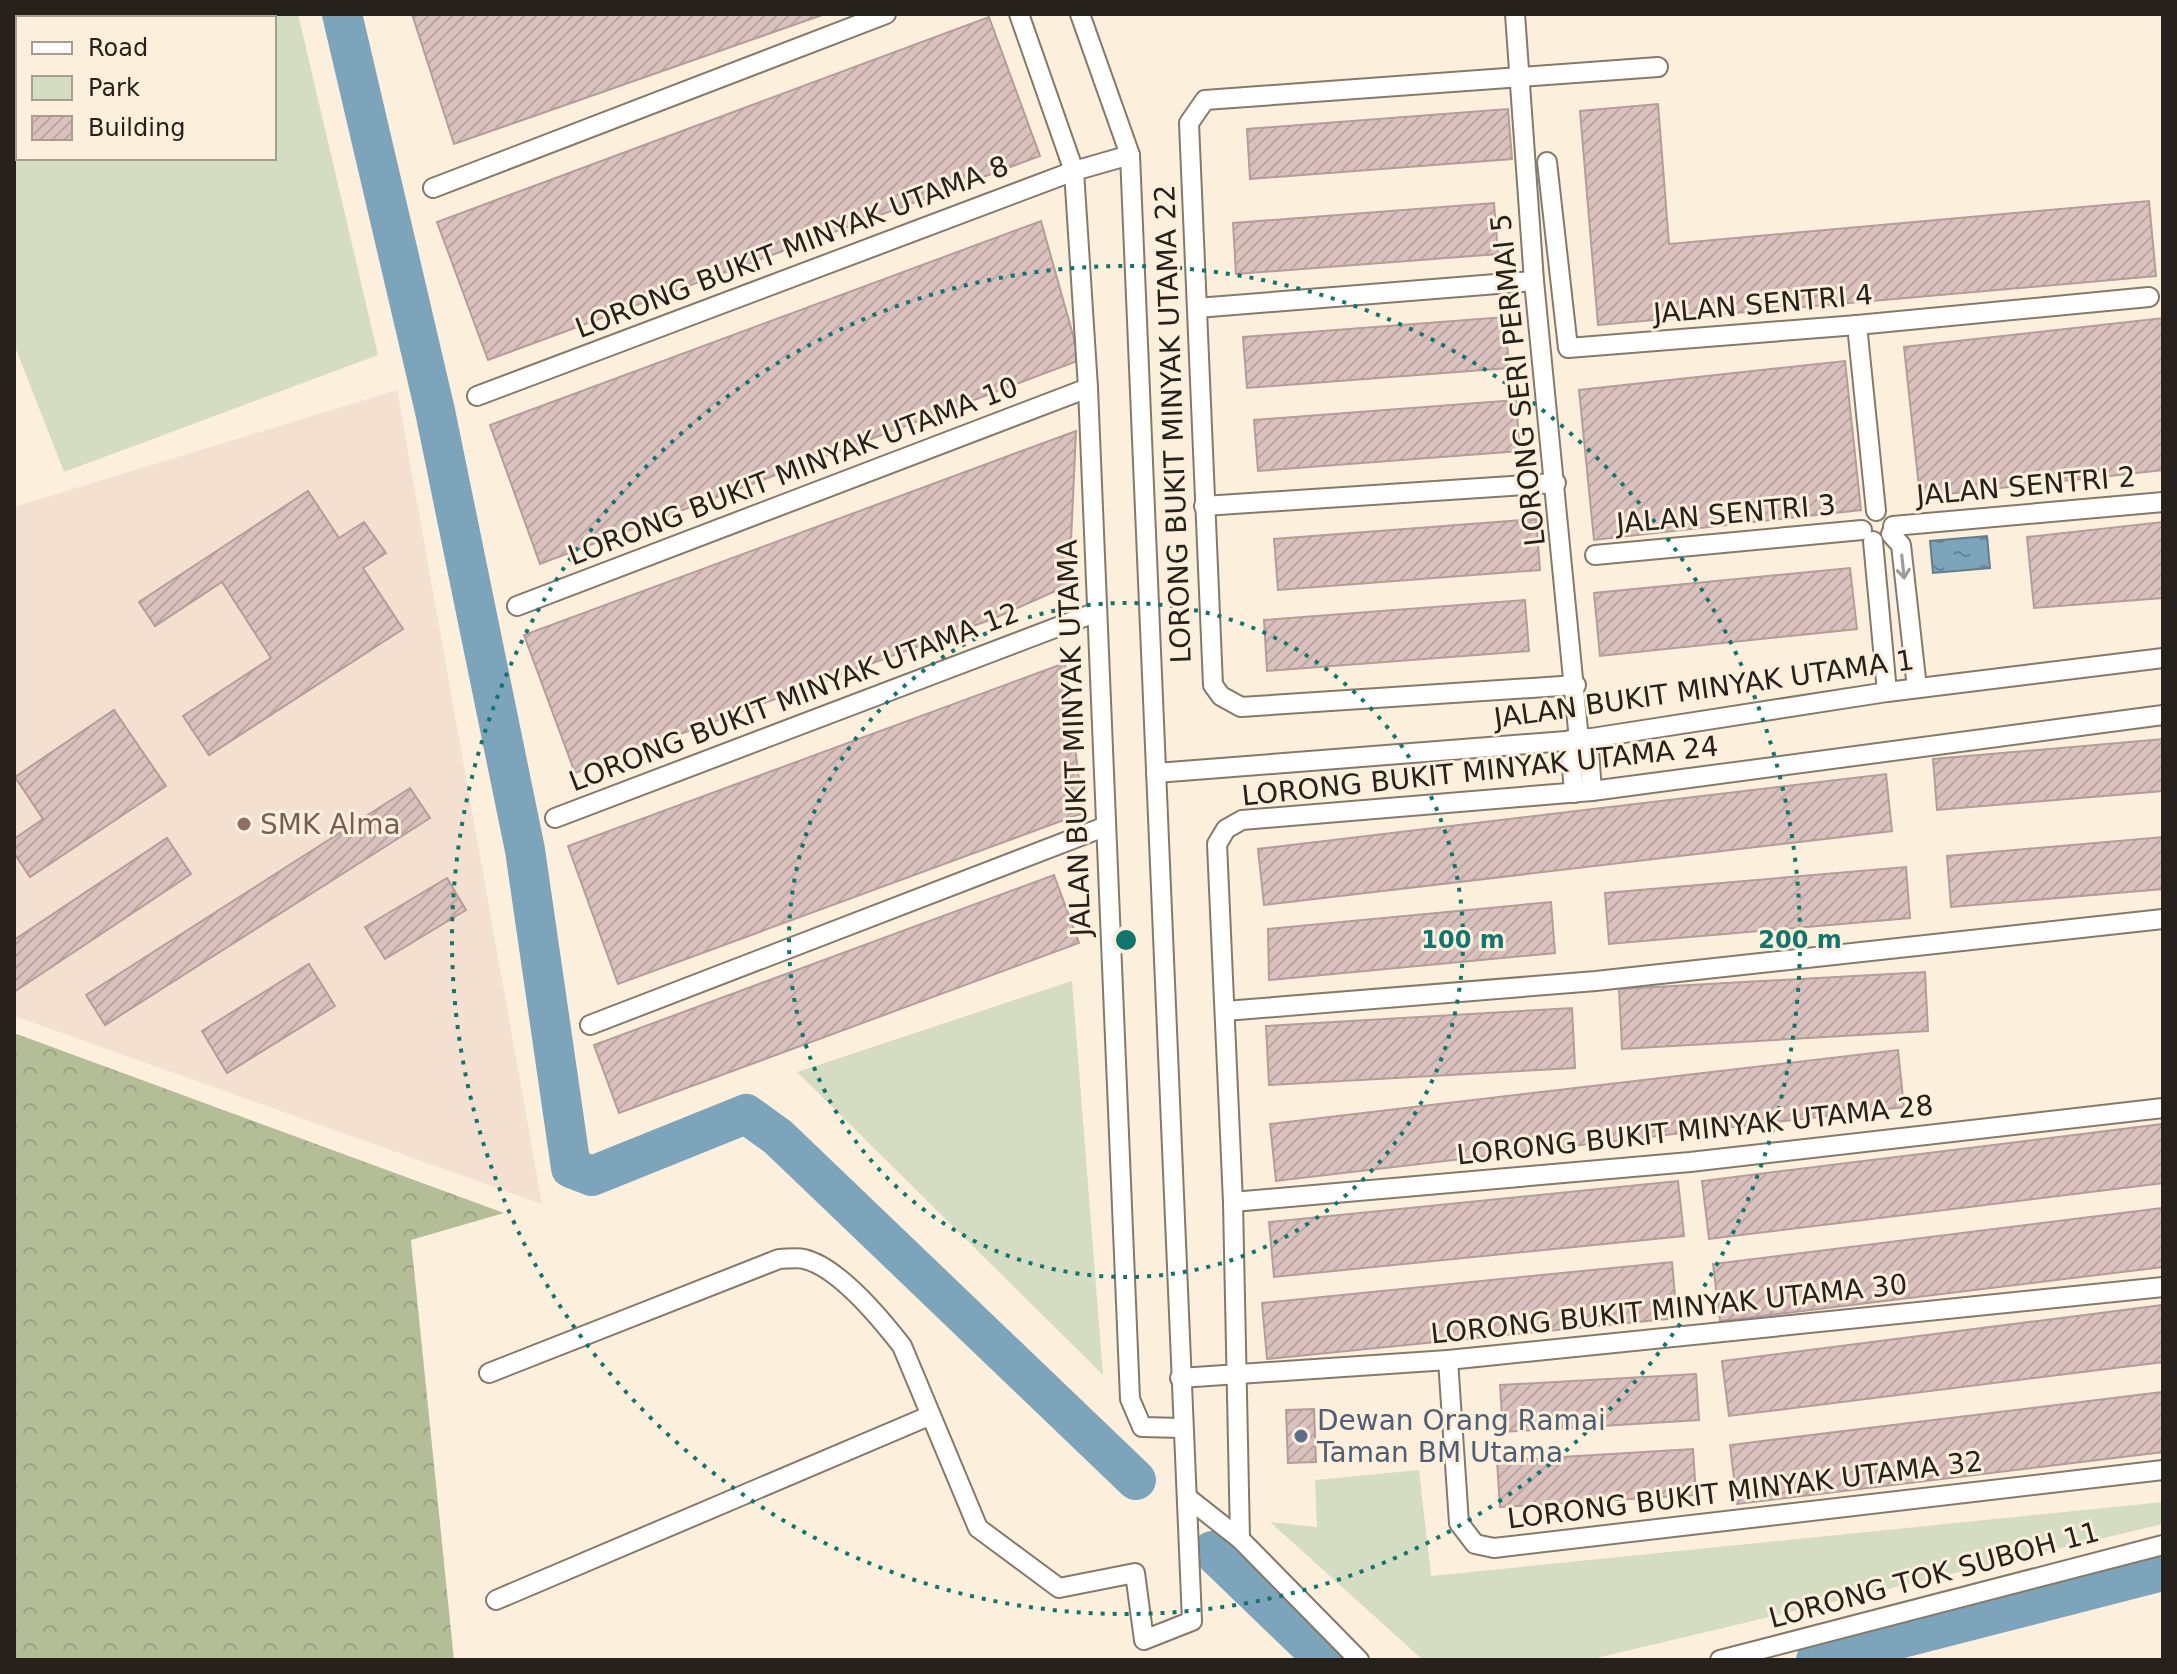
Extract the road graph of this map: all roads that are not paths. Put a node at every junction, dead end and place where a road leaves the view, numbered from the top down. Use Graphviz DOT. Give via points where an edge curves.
graph roads {
  1 [pos="886,14"];
  2 [pos="1019,14"];
  3 [pos="1080,14"];
  4 [pos="1515,14"];
  5 [pos="1658,67"];
  6 [pos="1520,79"];
  7 [pos="1130,155"];
  8 [pos="1547,162"];
  9 [pos="1074,171"];
  10 [pos="433,188"];
  11 [pos="1534,281"];
  12 [pos="2149,297"];
  13 [pos="1197,308"];
  14 [pos="1857,325"];
  15 [pos="1088,388"];
  16 [pos="477,396"];
  17 [pos="1556,483"];
  18 [pos="2163,502"];
  19 [pos="1204,506"];
  20 [pos="1880,533"];
  21 [pos="1595,555"];
  22 [pos="517,606"];
  23 [pos="1097,612"];
  24 [pos="2163,658"];
  25 [pos="1576,685"];
  26 [pos="1917,688"];
  27 [pos="1887,692"];
  28 [pos="2163,715"];
  29 [pos="1579,739"];
  30 [pos="1156,773"];
  31 [pos="1583,792"];
  32 [pos="555,818"];
  33 [pos="1104,827"];
  34 [pos="2163,919"];
  35 [pos="1225,1011"];
  36 [pos="590,1025"];
  37 [pos="2163,1108"];
  38 [pos="1233,1202"];
  39 [pos="2163,1287"];
  40 [pos="1448,1360"];
  41 [pos="489,1373"];
  42 [pos="1236,1374"];
  43 [pos="1180,1378"];
  44 [pos="929,1416"];
  45 [pos="1182,1428"];
  46 [pos="2163,1470"];
  47 [pos="1188,1498"];
  48 [pos="1240,1539"];
  49 [pos="2163,1545"];
  50 [pos="496,1600"];
  51 [pos="1359,1660"];
  52 [pos="1720,1660"];
  1 -- 10 [label="street"];
  2 -- 9 [label="street, JALAN BUKIT MINYAK UTAMA"];
  3 -- 7 [label="street"];
  4 -- 6 [label="street, LORONG SERI PERMAI 5"];
  5 -- 6 [label="street"];
  6 -- 11 [label="street, LORONG SERI PERMAI 5"];
  6 -- 13 [label="street, LORONG BUKIT MINYAK UTAMA 22" via="1205,100 1189,123"];
  7 -- 9 [label="street, LORONG BUKIT MINYAK UTAMA 8"];
  7 -- 30 [label="street"];
  8 -- 14 [label="street, JALAN SENTRI 4" via="1568,348"];
  9 -- 15 [label="street, JALAN BUKIT MINYAK UTAMA"];
  9 -- 16 [label="street, LORONG BUKIT MINYAK UTAMA 8"];
  11 -- 13 [label="street"];
  11 -- 17 [label="street, LORONG SERI PERMAI 5"];
  12 -- 14 [label="street, JALAN SENTRI 4"];
  13 -- 19 [label="street, LORONG BUKIT MINYAK UTAMA 22"];
  14 -- 20 [label="street" via="1876,511 1863,519"];
  15 -- 22 [label="street, LORONG BUKIT MINYAK UTAMA 10"];
  15 -- 23 [label="street, JALAN BUKIT MINYAK UTAMA"];
  17 -- 19 [label="street"];
  17 -- 25 [label="street, LORONG SERI PERMAI 5"];
  18 -- 20 [label="street, JALAN SENTRI 2"];
  19 -- 25 [label="street, LORONG BUKIT MINYAK UTAMA 22" via="1210,674 1231,704"];
  20 -- 21 [label="street, JALAN SENTRI 3"];
  20 -- 26 [label="street, one-way" via="1901,545"];
  20 -- 27 [label="street"];
  23 -- 32 [label="street, LORONG BUKIT MINYAK UTAMA 12"];
  23 -- 33 [label="street, JALAN BUKIT MINYAK UTAMA"];
  24 -- 26 [label="street, JALAN BUKIT MINYAK UTAMA 1"];
  25 -- 29 [label="street, LORONG SERI PERMAI 5"];
  26 -- 27 [label="street, JALAN BUKIT MINYAK UTAMA 1"];
  27 -- 29 [label="street, JALAN BUKIT MINYAK UTAMA 1"];
  28 -- 31 [label="street, LORONG BUKIT MINYAK UTAMA 24"];
  29 -- 30 [label="street, JALAN BUKIT MINYAK UTAMA 1"];
  29 -- 31 [label="street, LORONG SERI PERMAI 5"];
  30 -- 43 [label="street"];
  31 -- 35 [label="street, LORONG BUKIT MINYAK UTAMA 24" via="1242,820 1226,829 1217,844"];
  33 -- 36 [label="street"];
  33 -- 45 [label="street, JALAN BUKIT MINYAK UTAMA" via="1130,1399 1142,1427"];
  34 -- 35 [label="street" via="1596,981"];
  35 -- 38 [label="street, LORONG BUKIT MINYAK UTAMA 24"];
  37 -- 38 [label="street, LORONG BUKIT MINYAK UTAMA 28" via="1690,1162"];
  38 -- 42 [label="street, LORONG BUKIT MINYAK UTAMA 24"];
  39 -- 40 [label="street, LORONG BUKIT MINYAK UTAMA 30"];
  40 -- 42 [label="street, LORONG BUKIT MINYAK UTAMA 30"];
  40 -- 46 [label="street, LORONG BUKIT MINYAK UTAMA 32" via="1459,1523 1475,1544 1494,1548"];
  41 -- 44 [label="street" via="779,1259 803,1258 826,1268 882,1320 902,1346"];
  42 -- 43 [label="street, LORONG BUKIT MINYAK UTAMA 30"];
  42 -- 48 [label="street, LORONG BUKIT MINYAK UTAMA 24"];
  43 -- 45 [label="street"];
  44 -- 47 [label="street" via="978,1528 1059,1588 1135,1573 1144,1640 1192,1621"];
  44 -- 50 [label="street"];
  45 -- 47 [label="street"];
  47 -- 48 [label="street"];
  48 -- 51 [label="street"];
  49 -- 52 [label="street, LORONG TOK SUBOH 11"];
}
